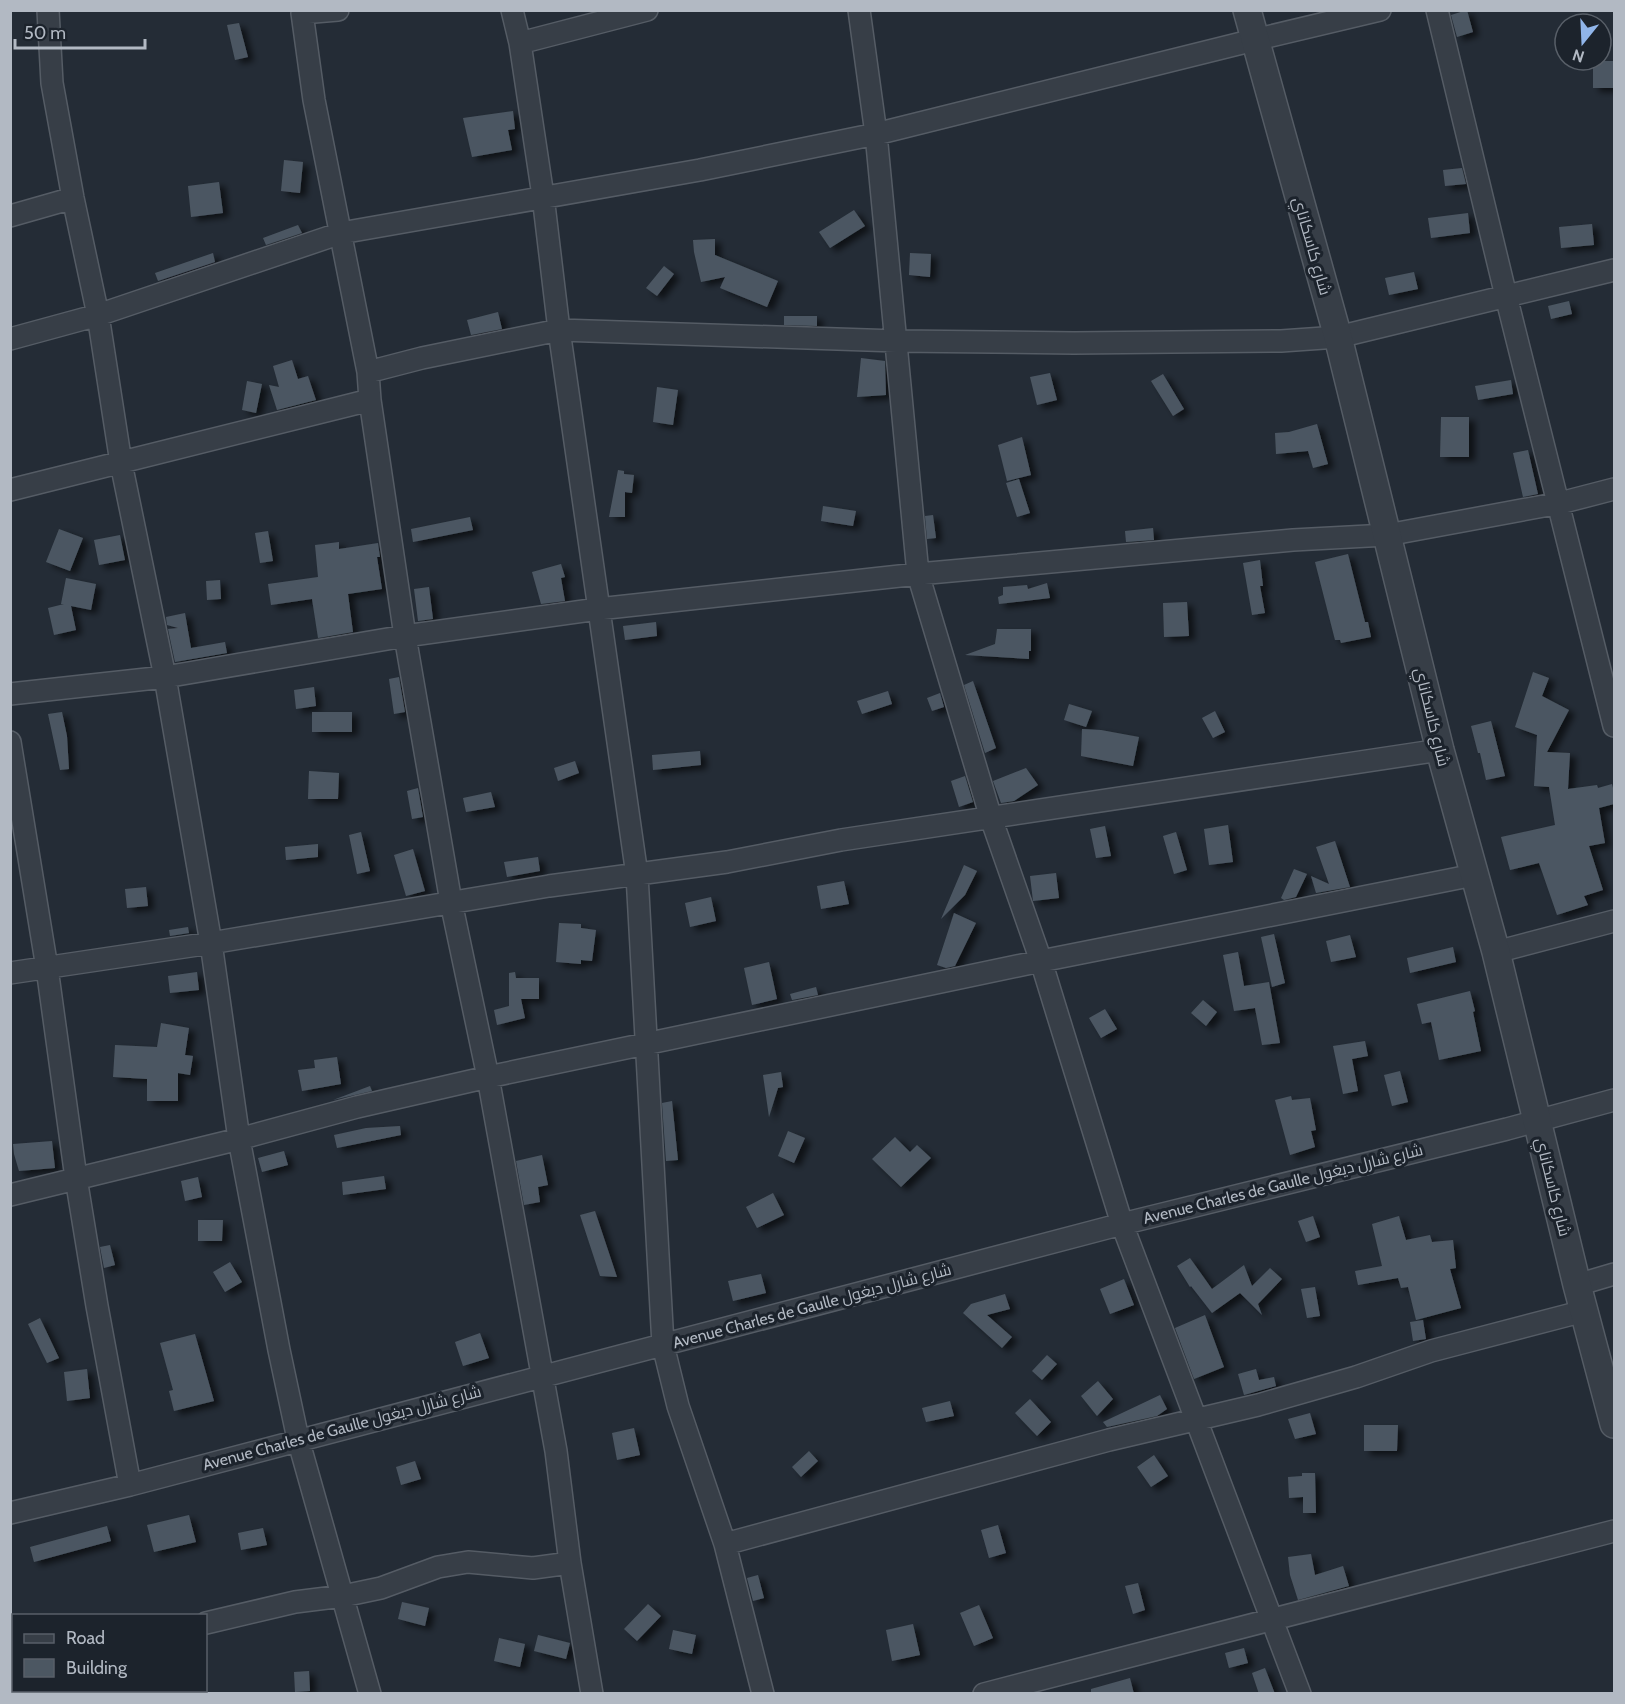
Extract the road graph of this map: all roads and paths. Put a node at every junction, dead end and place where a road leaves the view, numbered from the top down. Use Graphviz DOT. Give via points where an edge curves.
graph roads {
  1 [pos="48,10"];
  2 [pos="338,10"];
  3 [pos="512,10"];
  4 [pos="647,10"];
  5 [pos="859,10"];
  6 [pos="1247,10"];
  7 [pos="1380,10"];
  8 [pos="1437,10"];
  9 [pos="1254,40"];
  10 [pos="520,43"];
  11 [pos="876,134"];
  12 [pos="543,196"];
  13 [pos="73,198"];
  14 [pos="10,216"];
  15 [pos="341,233"];
  16 [pos="1614,270"];
  17 [pos="1506,296"];
  18 [pos="98,315"];
  19 [pos="559,330"];
  20 [pos="1338,337"];
  21 [pos="10,339"];
  22 [pos="897,341"];
  23 [pos="368,372"];
  24 [pos="370,400"];
  25 [pos="121,464"];
  26 [pos="1614,489"];
  27 [pos="10,490"];
  28 [pos="1560,503"];
  29 [pos="1386,535"];
  30 [pos="918,574"];
  31 [pos="598,609"];
  32 [pos="405,636"];
  33 [pos="165,677"];
  34 [pos="10,694"];
  35 [pos="1614,726"];
  36 [pos="10,742"];
  37 [pos="1440,750"];
  38 [pos="991,818"];
  39 [pos="637,875"];
  40 [pos="1474,875"];
  41 [pos="451,902"];
  42 [pos="1614,921"];
  43 [pos="211,943"];
  44 [pos="1496,952"];
  45 [pos="1041,961"];
  46 [pos="47,968"];
  47 [pos="10,973"];
  48 [pos="648,1042"];
  49 [pos="488,1077"];
  50 [pos="1614,1100"];
  51 [pos="1536,1121"];
  52 [pos="239,1139"];
  53 [pos="76,1178"];
  54 [pos="10,1195"];
  55 [pos="1122,1224"];
  56 [pos="1614,1274"];
  57 [pos="1577,1285"];
  58 [pos="1584,1311"];
  59 [pos="663,1345"];
  60 [pos="543,1375"];
  61 [pos="1196,1420"];
  62 [pos="1614,1424"];
  63 [pos="298,1439"];
  64 [pos="130,1485"];
  65 [pos="10,1514"];
  66 [pos="1614,1531"];
  67 [pos="725,1544"];
  68 [pos="570,1563"];
  69 [pos="343,1596"];
  70 [pos="1272,1618"];
  71 [pos="207,1623"];
  72 [pos="370,1694"];
  73 [pos="592,1694"];
  74 [pos="763,1694"];
  75 [pos="984,1694"];
  76 [pos="1300,1694"];
  1 -- 13 [label="street" via="52,83"];
  2 -- 15 [label="street" via="302,13 314,100"];
  3 -- 10 [label="street"];
  4 -- 10 [label="street"];
  5 -- 11 [label="street"];
  6 -- 9 [label="street, شارع كاسكاناي"];
  7 -- 9 [label="street"];
  8 -- 17 [label="street"];
  9 -- 11 [label="street"];
  9 -- 20 [label="street, شارع كاسكاناي"];
  10 -- 12 [label="street"];
  11 -- 12 [label="street" via="700,170"];
  11 -- 22 [label="street"];
  12 -- 15 [label="street"];
  12 -- 19 [label="street"];
  13 -- 14 [label="street"];
  13 -- 18 [label="street"];
  15 -- 18 [label="street"];
  15 -- 23 [label="street"];
  16 -- 17 [label="street"];
  17 -- 20 [label="street"];
  17 -- 28 [label="street"];
  18 -- 21 [label="street"];
  18 -- 25 [label="street"];
  19 -- 22 [label="street"];
  19 -- 23 [label="street"];
  19 -- 31 [label="street"];
  20 -- 22 [label="street" via="1086,343"];
  20 -- 29 [label="street, شارع كاسكاناي"];
  22 -- 30 [label="street"];
  23 -- 24 [label="street"];
  24 -- 25 [label="street"];
  24 -- 32 [label="street"];
  25 -- 27 [label="street"];
  25 -- 33 [label="street"];
  26 -- 28 [label="street"];
  28 -- 29 [label="street"];
  28 -- 35 [label="street"];
  29 -- 30 [label="street"];
  29 -- 37 [label="street, شارع كاسكاناي"];
  30 -- 31 [label="street"];
  30 -- 38 [label="street"];
  31 -- 32 [label="street"];
  31 -- 39 [label="street"];
  32 -- 33 [label="street"];
  32 -- 41 [label="street"];
  33 -- 34 [label="street"];
  33 -- 43 [label="street"];
  36 -- 46 [label="street"];
  37 -- 38 [label="street"];
  37 -- 40 [label="street, شارع كاسكاناي"];
  38 -- 39 [label="street"];
  38 -- 45 [label="street"];
  39 -- 41 [label="street"];
  39 -- 48 [label="street"];
  40 -- 44 [label="street, شارع كاسكاناي"];
  40 -- 45 [label="street"];
  41 -- 43 [label="street"];
  41 -- 49 [label="street"];
  42 -- 44 [label="street"];
  43 -- 46 [label="street"];
  43 -- 52 [label="street"];
  44 -- 51 [label="street, شارع كاسكاناي"];
  45 -- 48 [label="street"];
  45 -- 55 [label="street"];
  46 -- 47 [label="street"];
  46 -- 53 [label="street"];
  48 -- 49 [label="street"];
  48 -- 59 [label="street"];
  49 -- 52 [label="street"];
  49 -- 60 [label="street"];
  50 -- 51 [label="street, Avenue Charles de Gaulle شارع شارل ديغول"];
  51 -- 55 [label="street, Avenue Charles de Gaulle شارع شارل ديغول"];
  51 -- 57 [label="street, شارع كاسكاناي"];
  52 -- 53 [label="street"];
  52 -- 63 [label="street"];
  53 -- 54 [label="street"];
  53 -- 64 [label="street"];
  55 -- 59 [label="street, Avenue Charles de Gaulle شارع شارل ديغول"];
  55 -- 61 [label="street"];
  56 -- 57 [label="street"];
  57 -- 58 [label="street, شارع كاسكاناي"];
  58 -- 61 [label="street"];
  58 -- 62 [label="street, شارع كاسكاناي"];
  59 -- 60 [label="street, Avenue Charles de Gaulle شارع شارل ديغول"];
  59 -- 67 [label="street" via="678,1406"];
  60 -- 63 [label="street, Avenue Charles de Gaulle شارع شارل ديغول"];
  60 -- 68 [label="street"];
  61 -- 67 [label="street"];
  61 -- 70 [label="street"];
  63 -- 64 [label="street, Avenue Charles de Gaulle شارع شارل ديغول"];
  63 -- 69 [label="street"];
  64 -- 65 [label="street, Avenue Charles de Gaulle شارع شارل ديغول"];
  66 -- 70 [label="street"];
  67 -- 74 [label="street"];
  68 -- 69 [label="street" via="533,1568 468,1562"];
  68 -- 73 [label="street"];
  69 -- 71 [label="street" via="295,1602"];
  69 -- 72 [label="street"];
  70 -- 75 [label="street"];
  70 -- 76 [label="street"];
}
